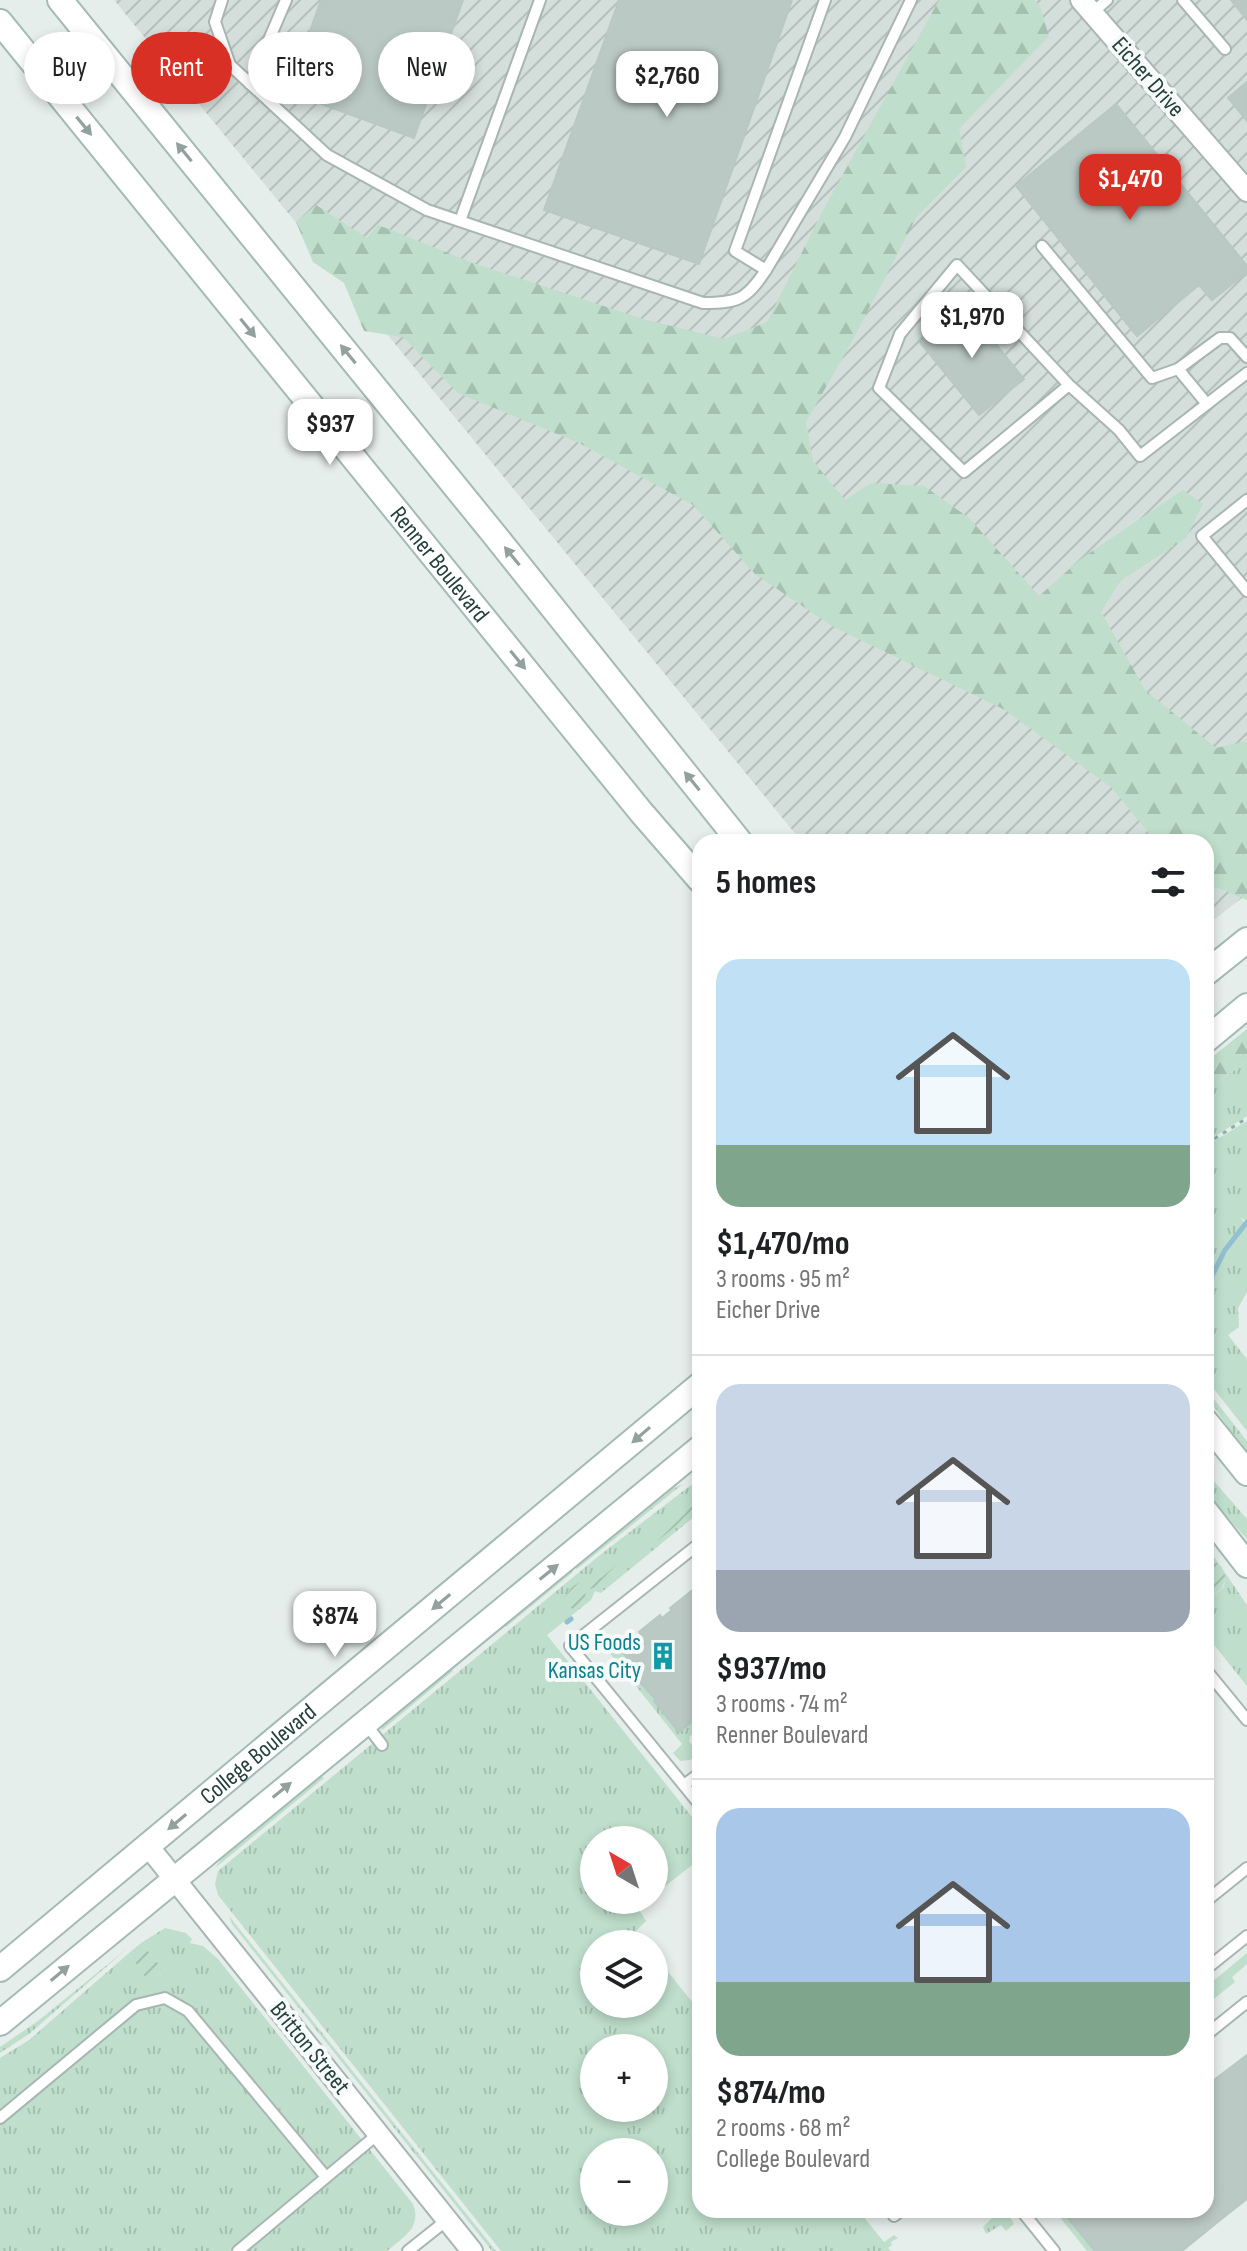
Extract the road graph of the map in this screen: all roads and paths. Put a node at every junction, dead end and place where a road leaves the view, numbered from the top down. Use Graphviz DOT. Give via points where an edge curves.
graph roads {
  1 [pos="60,0"];
  2 [pos="222,0"];
  3 [pos="286,0"];
  4 [pos="540,0"];
  5 [pos="825,0"];
  6 [pos="911,0"];
  7 [pos="1183,0"];
  8 [pos="1094,4"];
  9 [pos="0,22"];
  10 [pos="272,32"];
  11 [pos="1225,49"];
  12 [pos="248,82"];
  13 [pos="272,104"];
  14 [pos="1247,191"];
  15 [pos="460,221"];
  16 [pos="1042,246"];
  17 [pos="766,270"];
  18 [pos="1247,357"];
  19 [pos="1178,369"];
  20 [pos="1247,373"];
  21 [pos="1069,385"];
  22 [pos="1207,404"];
  23 [pos="1247,500"];
  24 [pos="1247,591"];
  25 [pos="734,834"];
  26 [pos="692,871"];
  27 [pos="1247,940"];
  28 [pos="1214,967"];
  29 [pos="1247,1006"];
  30 [pos="1214,1033"];
  31 [pos="1247,1118"];
  32 [pos="1214,1139"];
  33 [pos="692,1392"];
  34 [pos="1214,1432"];
  35 [pos="692,1461"];
  36 [pos="1247,1473"];
  37 [pos="1214,1524"];
  38 [pos="1214,1524"];
  39 [pos="692,1549"];
  40 [pos="1247,1554"];
  41 [pos="1247,1565"];
  42 [pos="1214,1680"];
  43 [pos="1247,1720"];
  44 [pos="364,1723"];
  45 [pos="382,1745"];
  46 [pos="692,1779"];
  47 [pos="684,1785"];
  48 [pos="692,1795"];
  49 [pos="148,1846"];
  50 [pos="1247,1868"];
  51 [pos="174,1878"];
  52 [pos="1214,1895"];
  53 [pos="1247,1936"];
  54 [pos="1214,1963"];
  55 [pos="0,1969"];
  56 [pos="1247,2002"];
  57 [pos="0,2023"];
  58 [pos="1214,2029"];
  59 [pos="0,2118"];
  60 [pos="378,2134"];
  61 [pos="326,2177"];
  62 [pos="1027,2218"];
  63 [pos="447,2220"];
  64 [pos="238,2251"];
  65 [pos="408,2251"];
  66 [pos="472,2251"];
  67 [pos="1054,2251"];
  25 -- 1 [label="main road, one-way"];
  2 -- 12 [label="lane" via="215,22 230,65"];
  3 -- 10 [label="lane"];
  4 -- 15 [label="lane"];
  5 -- 17 [label="lane" via="735,251"];
  6 -- 17 [label="lane" via="845,137"];
  7 -- 11 [label="lane"];
  8 -- 14 [label="street, Eicher Drive"];
  9 -- 26 [label="main road, Renner Boulevard, one-way"];
  13 -- 15 [label="lane" via="327,155 427,210"];
  15 -- 17 [label="lane" via="703,303 730,303 753,290"];
  16 -- 19 [label="lane" via="1152,378"];
  18 -- 19 [label="lane" via="1230,338 1220,338"];
  19 -- 22 [label="lane"];
  20 -- 22 [label="lane"];
  21 -- 21 [label="lane" via="964,472 879,388 900,334 957,265"];
  21 -- 22 [label="lane" via="1140,456"];
  23 -- 24 [label="lane" via="1202,536"];
  27 -- 28 [label="main road"];
  29 -- 30 [label="main road"];
  31 -- 32 [label="path"];
  33 -- 49 [label="main road, College Boulevard, one-way"];
  34 -- 36 [label="main road"];
  44 -- 35 [label="main road, College Boulevard, one-way"];
  37 -- 40 [label="main road"];
  38 -- 41 [label="main road"];
  39 -- 47 [label="lane" via="570,1646"];
  42 -- 43 [label="lane"];
  44 -- 45 [label="lane"];
  51 -- 44 [label="main road, College Boulevard, one-way"];
  46 -- 47 [label="lane"];
  47 -- 48 [label="lane"];
  49 -- 51 [label="street, Britton Street"];
  49 -- 55 [label="main road, College Boulevard"];
  50 -- 52 [label="lane"];
  57 -- 51 [label="main road, College Boulevard, one-way"];
  51 -- 60 [label="street, Britton Street"];
  53 -- 54 [label="lane"];
  56 -- 58 [label="lane"];
  59 -- 61 [label="lane" via="136,2005 165,1998 188,2011"];
  60 -- 61 [label="lane"];
  60 -- 63 [label="street, Britton Street"];
  61 -- 64 [label="lane"];
  62 -- 67 [label="lane"];
  63 -- 65 [label="lane"];
  63 -- 66 [label="street, Britton Street"];
}
